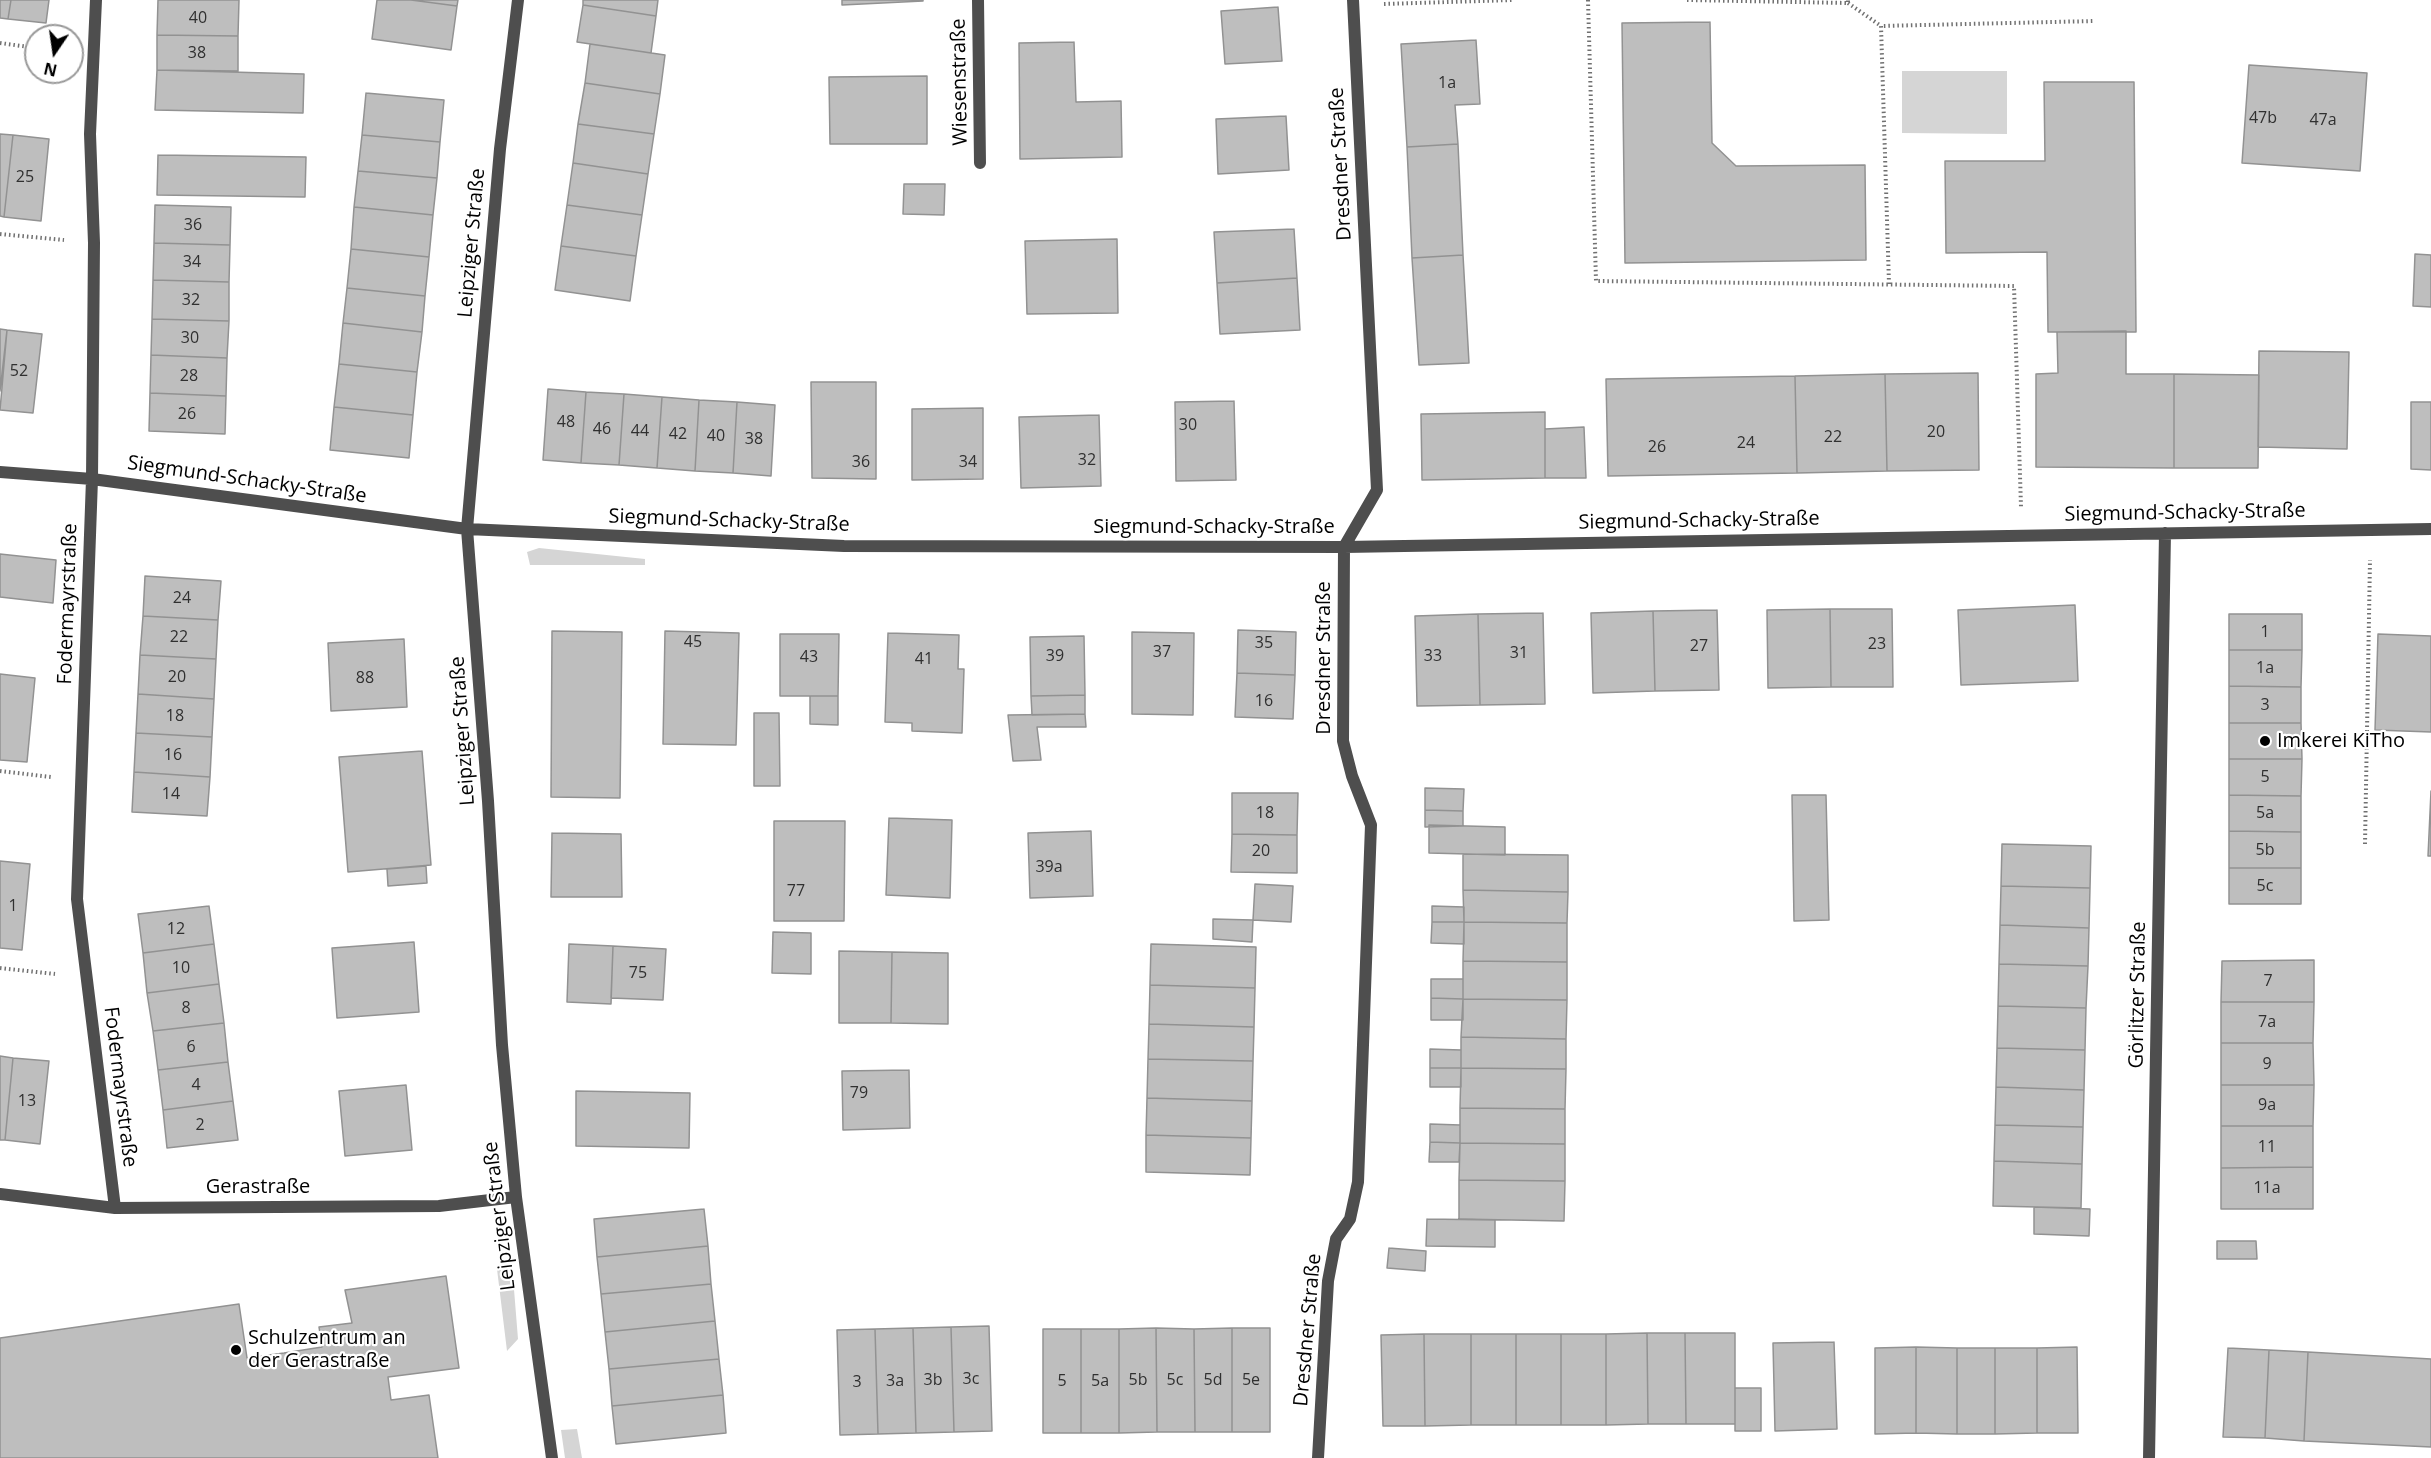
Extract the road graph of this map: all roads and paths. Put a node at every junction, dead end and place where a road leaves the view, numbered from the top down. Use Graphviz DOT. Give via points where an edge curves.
graph roads {
  1 [pos="96,0"];
  2 [pos="518,0"];
  3 [pos="978,0"];
  4 [pos="1512,0"];
  5 [pos="1588,0"];
  6 [pos="1687,0"];
  7 [pos="1353,2"];
  8 [pos="1848,2"];
  9 [pos="2095,21"];
  10 [pos="1881,26"];
  11 [pos="0,43"];
  12 [pos="24,46"];
  13 [pos="980,163"];
  14 [pos="0,234"];
  15 [pos="94,243"];
  16 [pos="1889,284"];
  17 [pos="0,472"];
  18 [pos="92,479"];
  19 [pos="467,529"];
  20 [pos="2431,529"];
  21 [pos="2371,530"];
  22 [pos="2165,533"];
  23 [pos="2022,535"];
  24 [pos="1344,547"];
  25 [pos="0,771"];
  26 [pos="82,780"];
  27 [pos="2366,844"];
  28 [pos="0,968"];
  29 [pos="86,977"];
  30 [pos="0,1194"];
  31 [pos="516,1197"];
  32 [pos="115,1208"];
  33 [pos="552,1458"];
  34 [pos="1318,1458"];
  35 [pos="2149,1458"];
  1 -- 15 [label="street, Fodermayrstraße" via="90,134"];
  2 -- 19 [label="street, Leipziger Straße" via="500,149"];
  3 -- 13 [label="street, Wiesenstraße"];
  4 -- 7 [label="path"];
  5 -- 16 [label="path" via="1596,281"];
  6 -- 8 [label="path"];
  7 -- 24 [label="street, Dresdner Straße" via="1377,490"];
  8 -- 10 [label="path"];
  9 -- 10 [label="path"];
  10 -- 16 [label="path"];
  11 -- 12 [label="path"];
  14 -- 15 [label="path"];
  15 -- 18 [label="street, Fodermayrstraße"];
  16 -- 23 [label="path" via="2014,286"];
  17 -- 18 [label="street, Siegmund-Schacky-Straße"];
  18 -- 19 [label="street, Siegmund-Schacky-Straße"];
  18 -- 26 [label="street, Fodermayrstraße"];
  19 -- 24 [label="street, Siegmund-Schacky-Straße" via="844,546"];
  19 -- 31 [label="street, Leipziger Straße"];
  20 -- 21 [label="street, Siegmund-Schacky-Straße"];
  21 -- 22 [label="street, Siegmund-Schacky-Straße"];
  21 -- 27 [label="path"];
  22 -- 23 [label="street, Siegmund-Schacky-Straße"];
  22 -- 35 [label="street, Görlitzer Straße"];
  23 -- 24 [label="street, Siegmund-Schacky-Straße"];
  24 -- 34 [label="street, Dresdner Straße" via="1343,741 1371,825 1358,1182 1350,1219 1336,1239 1328,1281"];
  25 -- 26 [label="path"];
  26 -- 29 [label="street, Fodermayrstraße" via="77,899"];
  28 -- 29 [label="path"];
  29 -- 32 [label="street, Fodermayrstraße"];
  30 -- 32 [label="street, Gerastraße"];
  31 -- 32 [label="street, Gerastraße" via="439,1206"];
  31 -- 33 [label="street, Leipziger Straße"];
}
